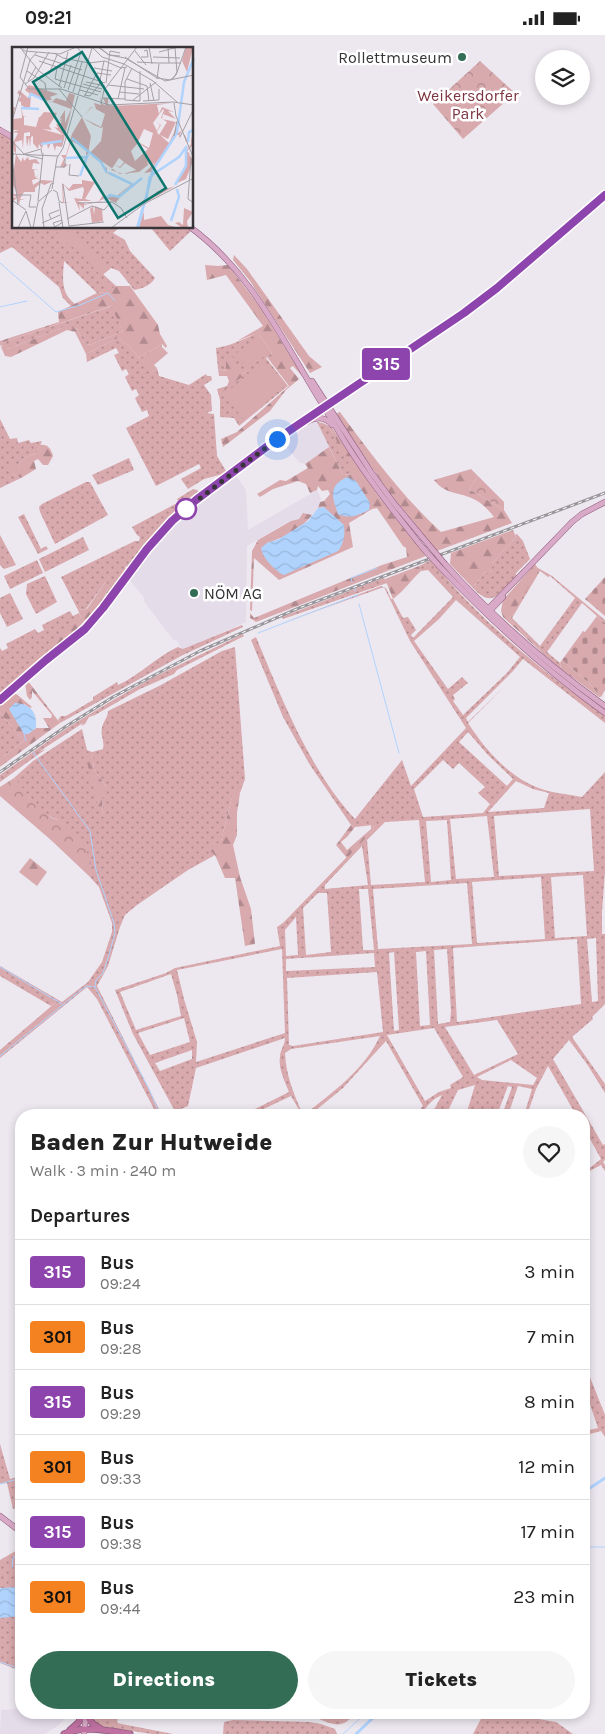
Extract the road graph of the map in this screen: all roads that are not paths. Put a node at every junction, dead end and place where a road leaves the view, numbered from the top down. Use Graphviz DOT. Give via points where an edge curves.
graph roads {
  1 [pos="0,130"];
  2 [pos="12,137"];
  3 [pos="605,195"];
  4 [pos="192,229"];
  5 [pos="326,406"];
  6 [pos="297,426"];
  7 [pos="346,443"];
  8 [pos="605,502"];
  9 [pos="425,545"];
  10 [pos="479,600"];
  11 [pos="496,603"];
  12 [pos="488,612"];
  13 [pos="503,623"];
  14 [pos="0,700"];
  15 [pos="605,706"];
  16 [pos="605,713"];
  17 [pos="0,1517"];
  18 [pos="15,1528"];
  19 [pos="81,1719"];
  20 [pos="85,1719"];
  21 [pos="90,1719"];
  22 [pos="106,1731"];
  23 [pos="84,1732"];
  24 [pos="66,1733"];
  25 [pos="130,1734"];
  1 -- 2 [label="main road"];
  3 -- 5 [label="street" via="497,288"];
  4 -- 5 [label="main road" via="216,248 244,280"];
  5 -- 6 [label="main road"];
  5 -- 7 [label="main road"];
  5 -- 9 [label="main road"];
  6 -- 7 [label="main road" via="324,419 332,423"];
  6 -- 14 [label="main road" via="262,449 172,521 85,629"];
  7 -- 9 [label="main road" via="381,495"];
  8 -- 11 [label="main road" via="572,522"];
  9 -- 10 [label="main road, bridge"];
  9 -- 12 [label="main road, bridge" via="439,566"];
  10 -- 11 [label="main road"];
  10 -- 12 [label="main road"];
  11 -- 12 [label="main road"];
  11 -- 13 [label="main road"];
  12 -- 13 [label="main road"];
  12 -- 16 [label="main road" via="546,669"];
  13 -- 15 [label="main road"];
  17 -- 18 [label="main road"];
  19 -- 24 [label="highway"];
  20 -- 23 [label="main road"];
  21 -- 22 [label="highway"];
  22 -- 23 [label="highway"];
  22 -- 25 [label="highway"];
  23 -- 24 [label="highway"];
}
